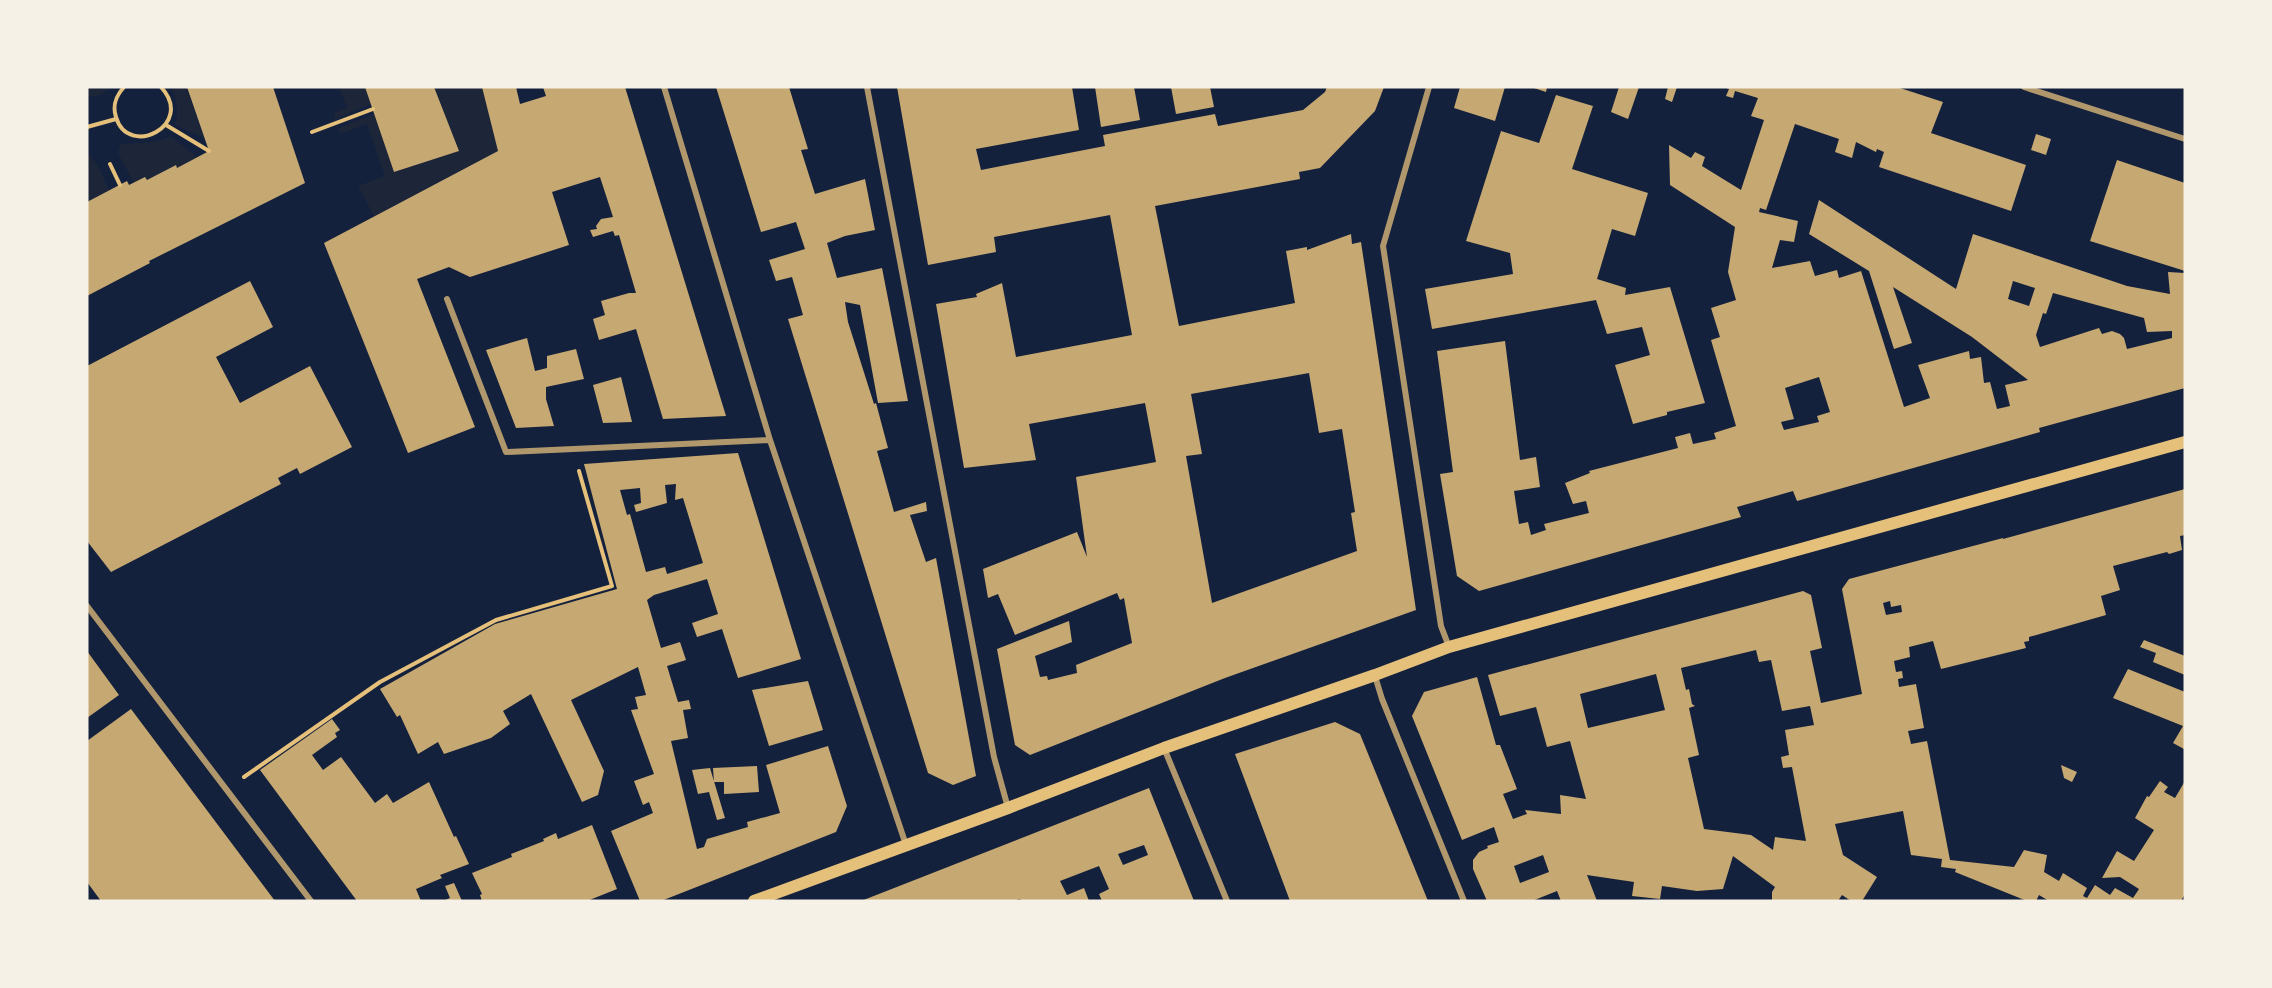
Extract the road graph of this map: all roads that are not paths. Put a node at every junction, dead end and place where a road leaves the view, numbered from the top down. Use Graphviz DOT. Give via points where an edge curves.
graph roads {
  1 [pos="664,87"];
  2 [pos="867,87"];
  3 [pos="1430,87"];
  4 [pos="2024,87"];
  5 [pos="2185,139"];
  6 [pos="447,299"];
  7 [pos="770,440"];
  8 [pos="2185,442"];
  9 [pos="87,606"];
  10 [pos="1449,647"];
  11 [pos="1375,675"];
  12 [pos="1164,748"];
  13 [pos="1008,808"];
  14 [pos="906,845"];
  15 [pos="311,901"];
  16 [pos="754,901"];
  17 [pos="1227,901"];
  18 [pos="1464,901"];
  1 -- 7 [label="street"];
  2 -- 13 [label="street" via="994,757"];
  3 -- 10 [label="street" via="1383,246 1441,626"];
  4 -- 5 [label="street"];
  6 -- 7 [label="street" via="506,452"];
  7 -- 14 [label="street"];
  8 -- 10 [label="main road"];
  9 -- 15 [label="street"];
  10 -- 11 [label="main road"];
  11 -- 12 [label="main road"];
  11 -- 18 [label="street"];
  12 -- 13 [label="main road"];
  12 -- 17 [label="street"];
  13 -- 14 [label="main road"];
  14 -- 16 [label="main road"];
}
